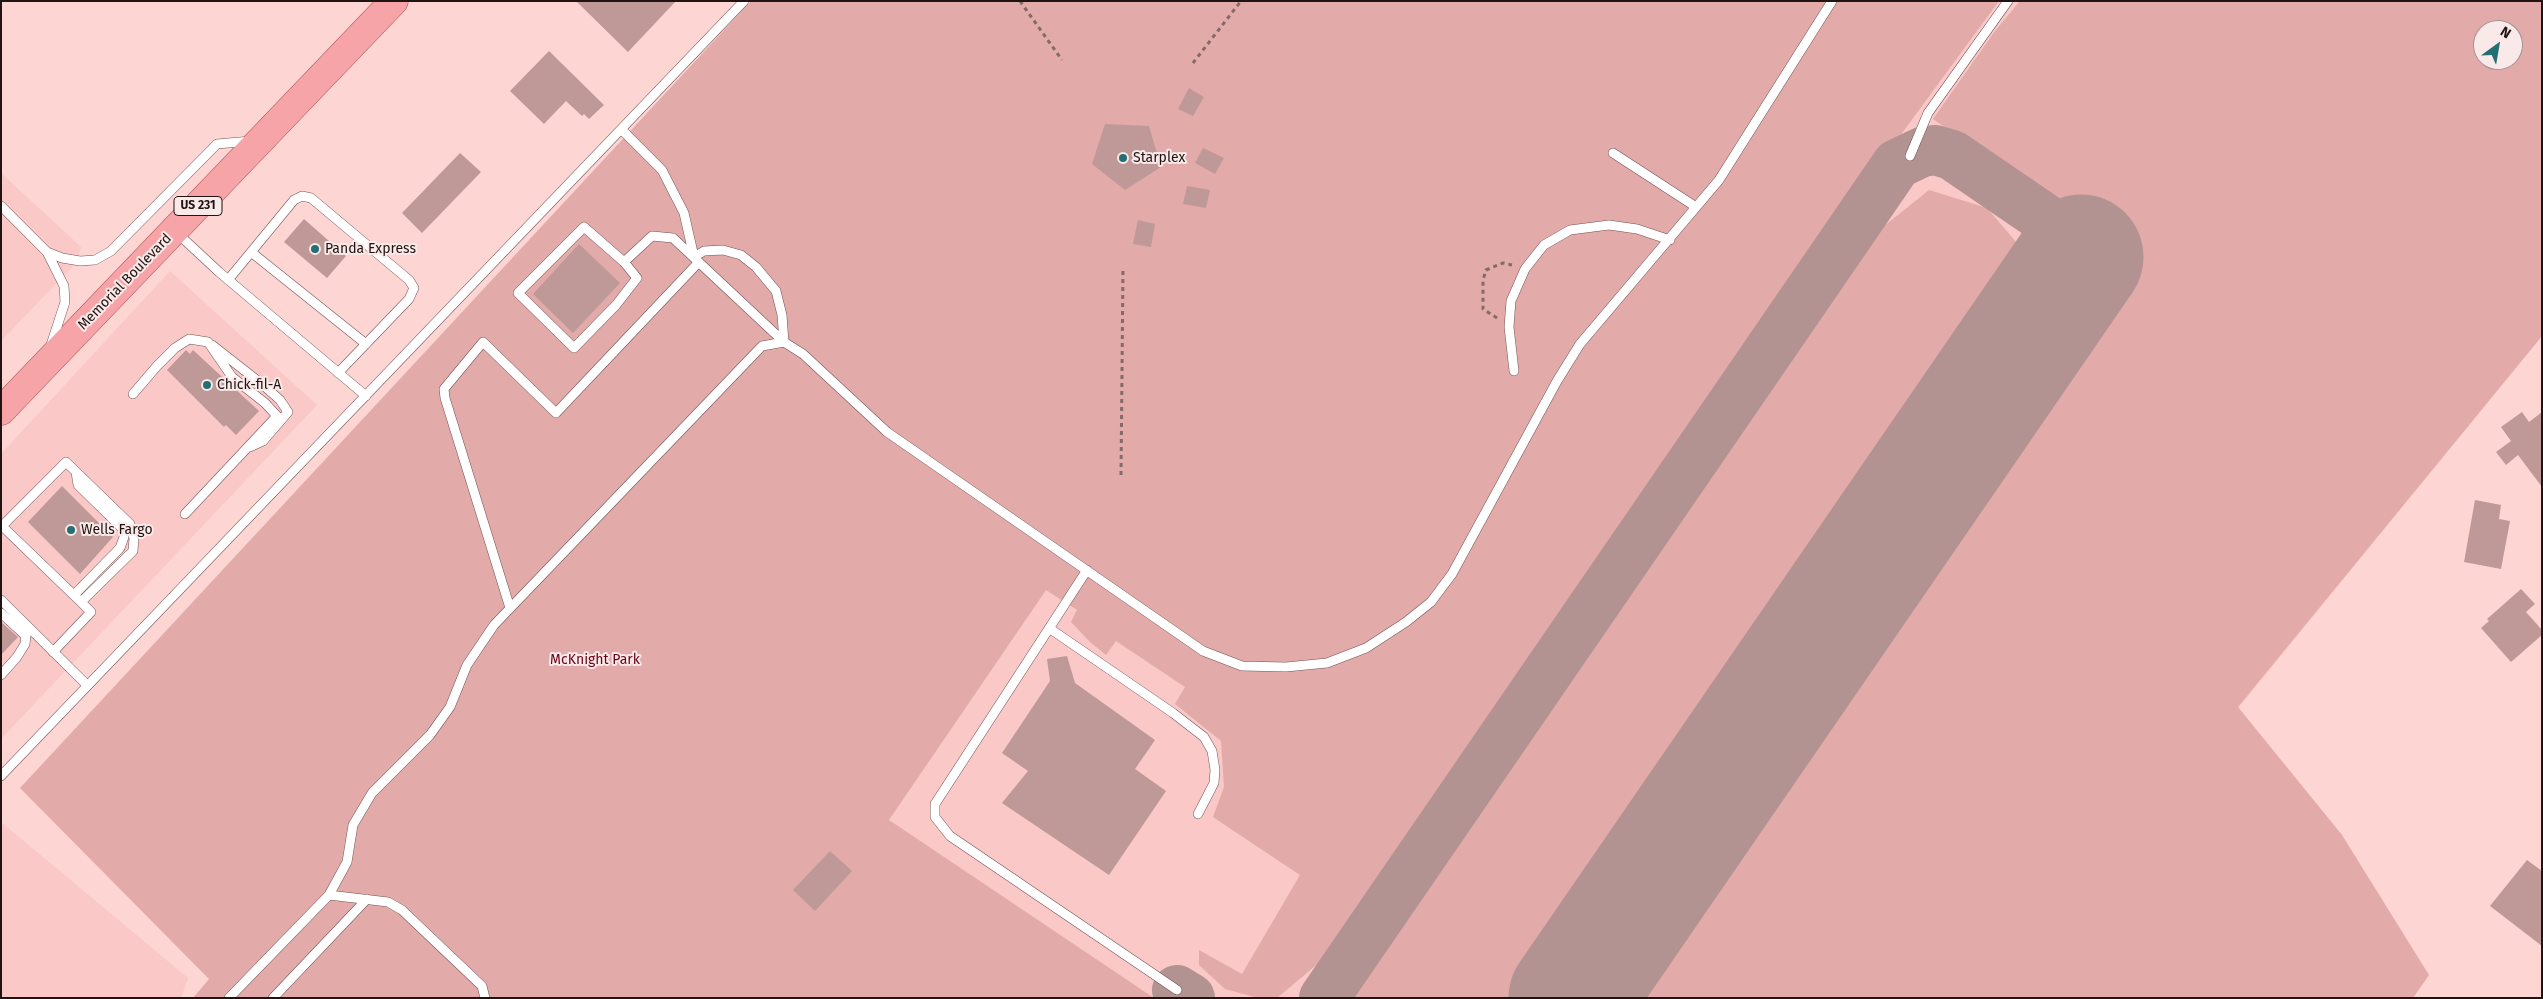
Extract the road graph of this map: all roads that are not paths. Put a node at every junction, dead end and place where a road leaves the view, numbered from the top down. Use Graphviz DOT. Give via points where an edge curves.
graph roads {
  1 [pos="394,1"];
  2 [pos="744,1"];
  3 [pos="1832,1"];
  4 [pos="2008,1"];
  5 [pos="622,130"];
  6 [pos="262,139"];
  7 [pos="1613,153"];
  8 [pos="1910,156"];
  9 [pos="1,206"];
  10 [pos="1696,208"];
  11 [pos="174,230"];
  12 [pos="1670,240"];
  13 [pos="47,252"];
  14 [pos="252,252"];
  15 [pos="696,260"];
  16 [pos="624,262"];
  17 [pos="228,280"];
  18 [pos="208,342"];
  19 [pos="784,342"];
  20 [pos="366,344"];
  21 [pos="44,366"];
  22 [pos="1514,370"];
  23 [pos="338,373"];
  24 [pos="133,394"];
  25 [pos="366,396"];
  26 [pos="1,411"];
  27 [pos="245,449"];
  28 [pos="76,472"];
  29 [pos="185,514"];
  30 [pos="2,526"];
  31 [pos="1087,570"];
  32 [pos="74,595"];
  33 [pos="1,600"];
  34 [pos="81,602"];
  35 [pos="510,608"];
  36 [pos="1,613"];
  37 [pos="1049,628"];
  38 [pos="53,652"];
  39 [pos="1,675"];
  40 [pos="87,685"];
  41 [pos="1,776"];
  42 [pos="1198,814"];
  43 [pos="329,895"];
  44 [pos="366,899"];
  45 [pos="1177,990"];
  46 [pos="229,998"];
  47 [pos="274,998"];
  48 [pos="485,998"];
  1 -- 6 [label="main road, Memorial Boulevard / US 231"];
  2 -- 5 [label="lane"];
  3 -- 10 [label="lane" via="1759,118"];
  4 -- 8 [label="lane" via="1928,113"];
  5 -- 15 [label="lane" via="662,170 684,213"];
  5 -- 25 [label="lane"];
  6 -- 11 [label="main road, Memorial Boulevard / US 231"];
  6 -- 13 [label="lane" via="216,144 110,252 95,260 80,261"];
  7 -- 10 [label="lane"];
  9 -- 13 [label="lane"];
  10 -- 12 [label="lane"];
  11 -- 17 [label="lane"];
  11 -- 21 [label="main road, Memorial Boulevard / US 231"];
  12 -- 22 [label="lane" via="1637,229 1609,225 1570,230 1544,245 1525,269 1510,301 1509,327"];
  12 -- 31 [label="lane" via="1580,344 1452,574 1431,602 1366,648 1327,663 1286,667 1242,666 1204,651"];
  13 -- 21 [label="lane" via="64,286 65,302"];
  14 -- 17 [label="lane"];
  14 -- 20 [label="lane"];
  14 -- 20 [label="lane" via="294,200 302,196 311,198 409,280 414,288 409,298"];
  15 -- 16 [label="lane" via="673,238 652,236"];
  15 -- 19 [label="lane"];
  15 -- 19 [label="lane" via="704,251 723,250 741,254 756,267 776,291"];
  15 -- 35 [label="lane" via="556,413 483,342 444,389"];
  16 -- 16 [label="lane" via="637,278 574,348 518,293 584,227"];
  17 -- 23 [label="lane"];
  18 -- 24 [label="lane" via="189,338"];
  18 -- 27 [label="lane" via="232,376 276,416"];
  18 -- 27 [label="lane" via="263,385 288,412 263,441"];
  19 -- 31 [label="lane" via="803,354 887,432"];
  19 -- 35 [label="lane" via="762,346"];
  20 -- 23 [label="lane"];
  21 -- 26 [label="main road, Memorial Boulevard / US 231"];
  23 -- 25 [label="lane"];
  25 -- 40 [label="lane"];
  27 -- 29 [label="lane"];
  28 -- 30 [label="lane" via="66,462"];
  28 -- 32 [label="lane" via="78,485 124,530 124,537 120,548"];
  28 -- 34 [label="lane" via="130,524 134,538 133,550"];
  30 -- 32 [label="lane"];
  31 -- 37 [label="lane"];
  32 -- 34 [label="lane"];
  33 -- 38 [label="lane"];
  34 -- 38 [label="lane" via="91,612"];
  35 -- 43 [label="lane" via="494,625 467,665 450,707 430,735 372,793 353,825 347,862"];
  36 -- 39 [label="lane" via="26,636 25,644"];
  37 -- 42 [label="lane" via="1204,737 1212,751 1214,783"];
  37 -- 45 [label="lane" via="935,804 935,817 950,836"];
  38 -- 40 [label="lane"];
  40 -- 41 [label="lane"];
  43 -- 44 [label="lane"];
  43 -- 46 [label="lane"];
  44 -- 47 [label="lane"];
  44 -- 48 [label="lane" via="388,902 402,910 482,986"];
}
